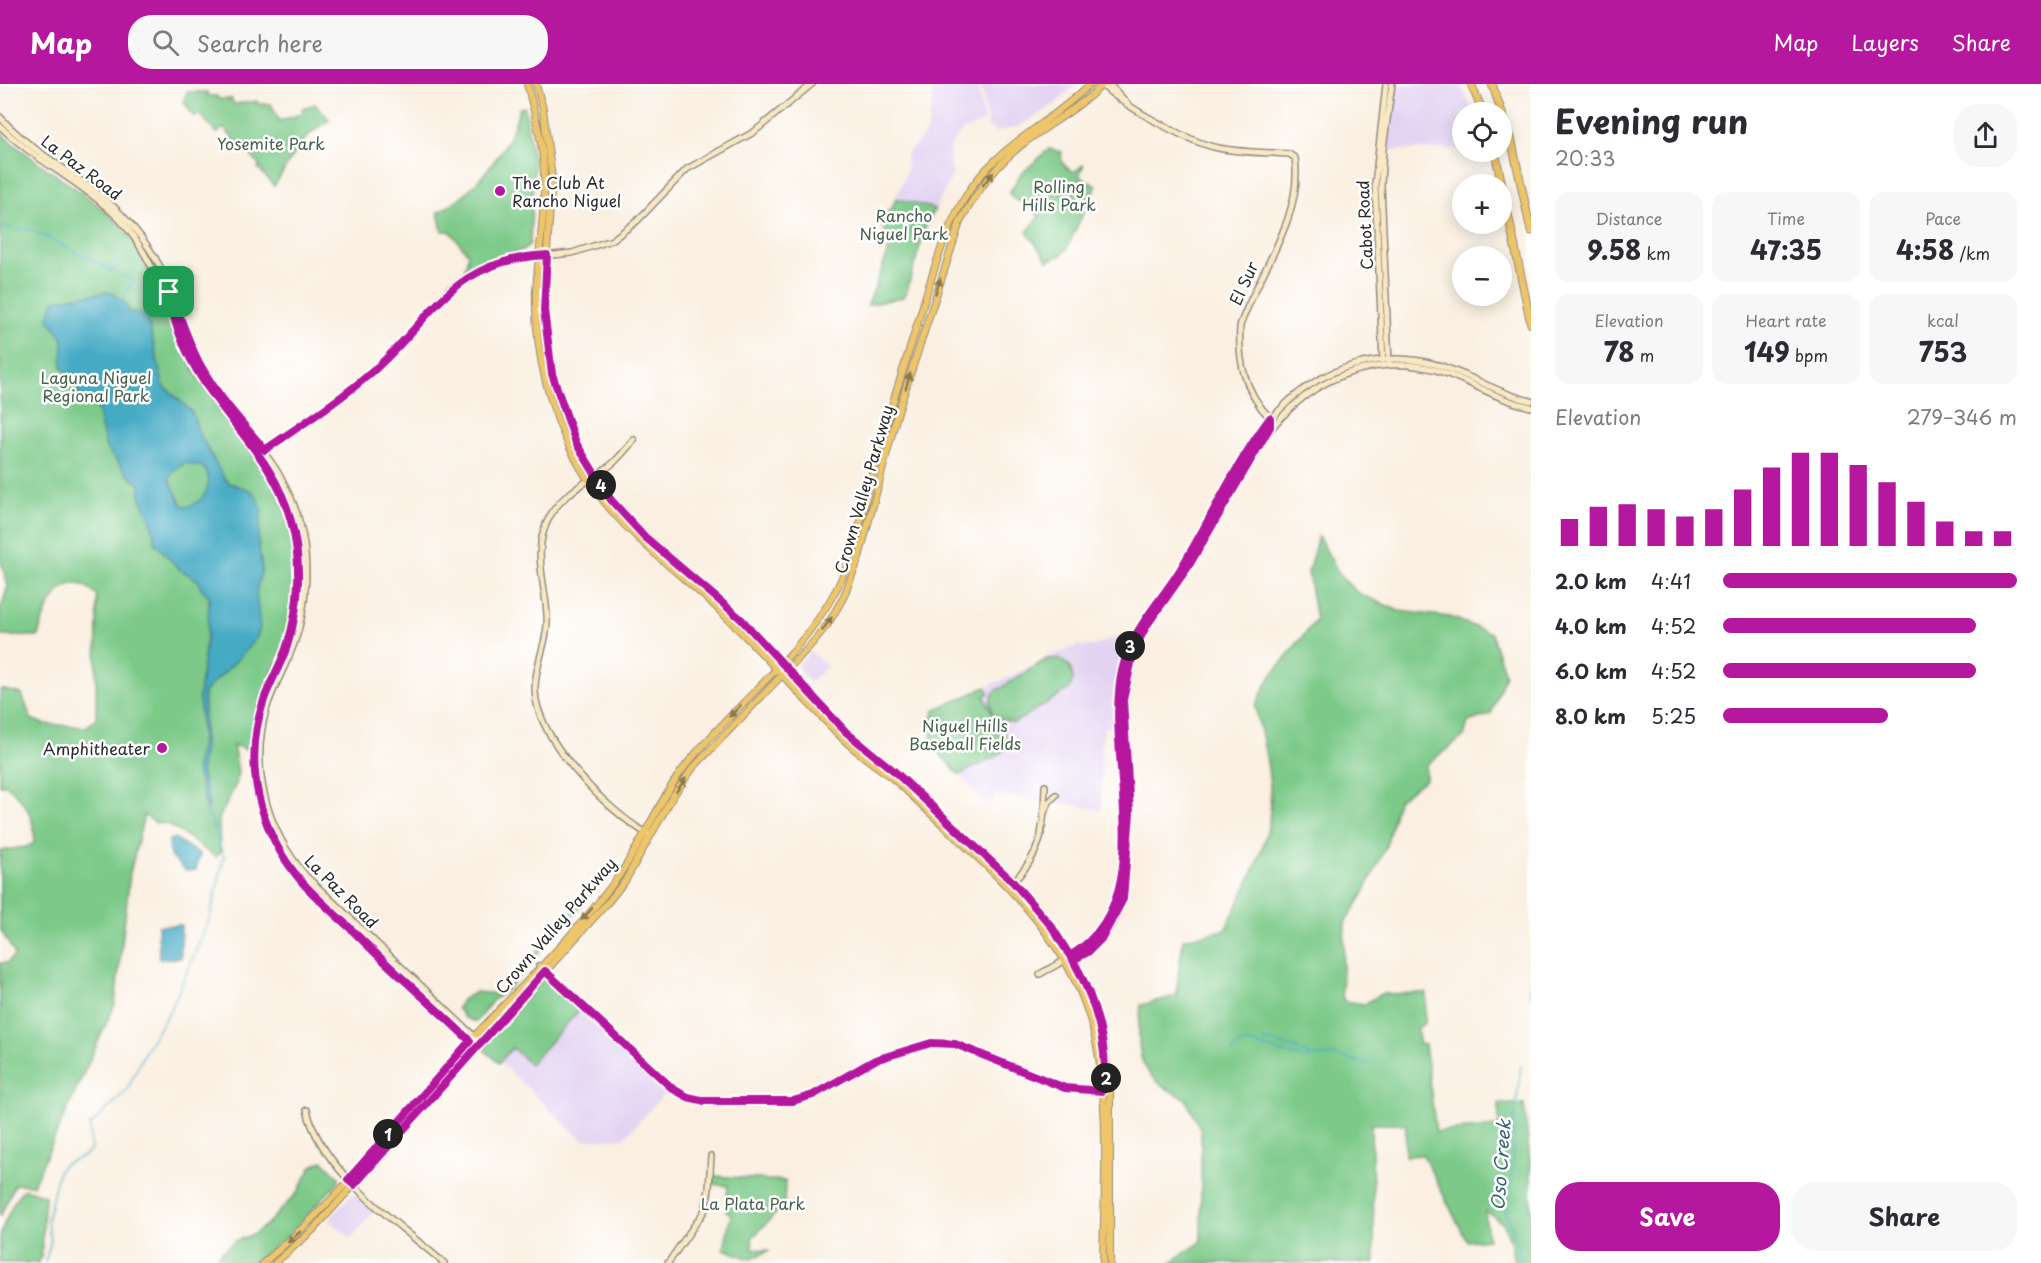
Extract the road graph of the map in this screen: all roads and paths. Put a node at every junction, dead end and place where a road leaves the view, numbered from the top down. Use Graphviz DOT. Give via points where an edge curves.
graph roads {
  1 [pos="532,84"];
  2 [pos="812,84"];
  3 [pos="1090,84"];
  4 [pos="1104,84"];
  5 [pos="1386,84"];
  6 [pos="1392,84"];
  7 [pos="1471,84"];
  8 [pos="1492,84"];
  9 [pos="1479,102"];
  10 [pos="543,110"];
  11 [pos="0,117"];
  12 [pos="0,126"];
  13 [pos="540,136"];
  14 [pos="1002,157"];
  15 [pos="1497,162"];
  16 [pos="1531,231"];
  17 [pos="543,256"];
  18 [pos="148,258"];
  19 [pos="169,286"];
  20 [pos="925,299"];
  21 [pos="174,316"];
  22 [pos="1531,324"];
  23 [pos="920,341"];
  24 [pos="908,356"];
  25 [pos="1386,363"];
  26 [pos="1458,376"];
  27 [pos="1481,380"];
  28 [pos="1531,401"];
  29 [pos="1531,406"];
  30 [pos="1283,413"];
  31 [pos="1270,418"];
  32 [pos="234,421"];
  33 [pos="1270,427"];
  34 [pos="634,440"];
  35 [pos="265,450"];
  36 [pos="274,476"];
  37 [pos="596,476"];
  38 [pos="589,480"];
  39 [pos="782,662"];
  40 [pos="788,668"];
  41 [pos="775,669"];
  42 [pos="781,676"];
  43 [pos="804,698"];
  44 [pos="827,709"];
  45 [pos="836,731"];
  46 [pos="879,759"];
  47 [pos="890,776"];
  48 [pos="1045,786"];
  49 [pos="916,790"];
  50 [pos="1056,795"];
  51 [pos="259,803"];
  52 [pos="266,804"];
  53 [pos="1044,815"];
  54 [pos="648,834"];
  55 [pos="1010,884"];
  56 [pos="1106,927"];
  57 [pos="1070,958"];
  58 [pos="542,969"];
  59 [pos="1040,974"];
  60 [pos="472,1039"];
  61 [pos="478,1044"];
  62 [pos="1106,1061"];
  63 [pos="1102,1091"];
  64 [pos="307,1110"];
  65 [pos="1110,1120"];
  66 [pos="711,1156"];
  67 [pos="348,1180"];
  68 [pos="354,1185"];
  69 [pos="1108,1203"];
  70 [pos="263,1263"];
  71 [pos="275,1263"];
  72 [pos="444,1263"];
  73 [pos="668,1263"];
  74 [pos="1103,1263"];
  75 [pos="1110,1263"];
  1 -- 10 [label="main road"];
  1 -- 13 [label="main road"];
  2 -- 17 [label="main road" via="754,132 687,169 625,231 587,250"];
  3 -- 14 [label="main road, Crown Valley Parkway"];
  4 -- 14 [label="main road, Crown Valley Parkway" via="1075,109"];
  4 -- 31 [label="main road, El Sur" via="1122,102 1214,147 1294,156 1291,208 1240,326 1244,375 1253,396"];
  5 -- 25 [label="main road, Cabot Road" via="1375,184"];
  6 -- 25 [label="main road, Cabot Road" via="1381,185"];
  7 -- 9 [label="highway"];
  8 -- 16 [label="highway" via="1511,138"];
  10 -- 13 [label="main road"];
  10 -- 17 [label="main road" via="552,178"];
  11 -- 19 [label="main road, La Paz Road" via="28,145 90,187 120,213 144,242"];
  12 -- 18 [label="main road, La Paz Road" via="27,151 111,211"];
  13 -- 17 [label="main road"];
  14 -- 20 [label="main road, Crown Valley Parkway" via="972,187 952,221"];
  23 -- 14 [label="main road, Crown Valley Parkway, one-way" via="960,222"];
  15 -- 22 [label="highway"];
  17 -- 35 [label="main road" via="506,260 467,277 449,290 364,379"];
  17 -- 37 [label="main road" via="544,310 552,374 568,426"];
  17 -- 38 [label="main road" via="537,321 545,376 562,430"];
  18 -- 19 [label="main road"];
  18 -- 21 [label="main road, La Paz Road"];
  19 -- 21 [label="main road"];
  19 -- 35 [label="main road, La Paz Road" via="202,369"];
  20 -- 23 [label="main road" via="917,335"];
  20 -- 24 [label="main road, Crown Valley Parkway"];
  21 -- 32 [label="main road, La Paz Road" via="196,370"];
  23 -- 24 [label="main road"];
  40 -- 23 [label="main road, Crown Valley Parkway, one-way" via="828,624 850,585"];
  24 -- 39 [label="main road, Crown Valley Parkway" via="843,577 818,622"];
  25 -- 26 [label="main road"];
  25 -- 27 [label="main road" via="1433,363"];
  25 -- 30 [label="main road" via="1327,382"];
  25 -- 31 [label="main road" via="1346,368 1318,380"];
  26 -- 27 [label="main road"];
  26 -- 29 [label="main road"];
  27 -- 28 [label="main road"];
  30 -- 31 [label="main road"];
  30 -- 33 [label="main road"];
  31 -- 33 [label="main road"];
  31 -- 56 [label="main road" via="1179,571 1137,630 1124,661 1118,706 1124,825 1118,892"];
  32 -- 35 [label="main road"];
  32 -- 36 [label="main road, La Paz Road"];
  33 -- 56 [label="main road" via="1185,572 1147,625 1130,660 1123,700 1129,834 1123,899"];
  34 -- 37 [label="main road"];
  35 -- 36 [label="main road"];
  35 -- 52 [label="main road, La Paz Road" via="292,498 301,525 306,562 299,628 270,698 262,731 260,762"];
  36 -- 51 [label="main road, La Paz Road" via="292,525 298,579 290,635 256,731"];
  37 -- 38 [label="main road"];
  37 -- 39 [label="main road" via="628,520 726,606"];
  38 -- 41 [label="main road" via="632,535 715,606"];
  38 -- 54 [label="main road" via="557,505 541,540 539,565 548,617 535,686 536,706 546,731 593,791 625,820"];
  39 -- 40 [label="main road"];
  39 -- 41 [label="main road, Crown Valley Parkway"];
  40 -- 42 [label="main road, Crown Valley Parkway"];
  40 -- 44 [label="main road"];
  41 -- 42 [label="main road"];
  41 -- 54 [label="main road, Crown Valley Parkway, one-way" via="685,766"];
  42 -- 43 [label="main road"];
  54 -- 42 [label="main road, Crown Valley Parkway, one-way" via="700,759"];
  43 -- 44 [label="main road"];
  43 -- 45 [label="main road"];
  44 -- 45 [label="main road"];
  44 -- 46 [label="main road" via="846,732"];
  45 -- 47 [label="main road"];
  46 -- 47 [label="main road"];
  46 -- 49 [label="main road"];
  47 -- 49 [label="main road"];
  47 -- 55 [label="main road"];
  48 -- 53 [label="main road"];
  49 -- 55 [label="main road"];
  50 -- 53 [label="main road"];
  51 -- 52 [label="main road"];
  51 -- 60 [label="main road, La Paz Road" via="280,851 303,883"];
  52 -- 60 [label="main road, La Paz Road" via="280,840 305,876"];
  53 -- 55 [label="main road" via="1037,850"];
  54 -- 58 [label="main road, Crown Valley Parkway" via="612,885"];
  55 -- 57 [label="main road" via="1048,921"];
  56 -- 57 [label="main road"];
  57 -- 59 [label="main road"];
  57 -- 62 [label="main road" via="1096,1013"];
  57 -- 63 [label="main road" via="1091,1019"];
  58 -- 60 [label="main road, Crown Valley Parkway"];
  58 -- 61 [label="main road, Crown Valley Parkway"];
  58 -- 63 [label="main road" via="673,1089 696,1100 799,1100 867,1063 939,1042 955,1044 1065,1088"];
  60 -- 61 [label="main road, La Paz Road"];
  60 -- 67 [label="main road, Crown Valley Parkway"];
  61 -- 68 [label="main road, Crown Valley Parkway"];
  62 -- 63 [label="main road" via="1106,1085"];
  62 -- 65 [label="main road"];
  63 -- 65 [label="main road" via="1106,1093"];
  63 -- 69 [label="main road"];
  64 -- 67 [label="main road" via="333,1164"];
  65 -- 69 [label="main road"];
  66 -- 73 [label="main road" via="705,1210"];
  67 -- 68 [label="main road"];
  67 -- 70 [label="main road, Crown Valley Parkway, one-way" via="304,1228"];
  68 -- 71 [label="main road, Crown Valley Parkway" via="307,1236"];
  68 -- 72 [label="main road"];
  69 -- 74 [label="main road"];
  69 -- 75 [label="main road"];
}
